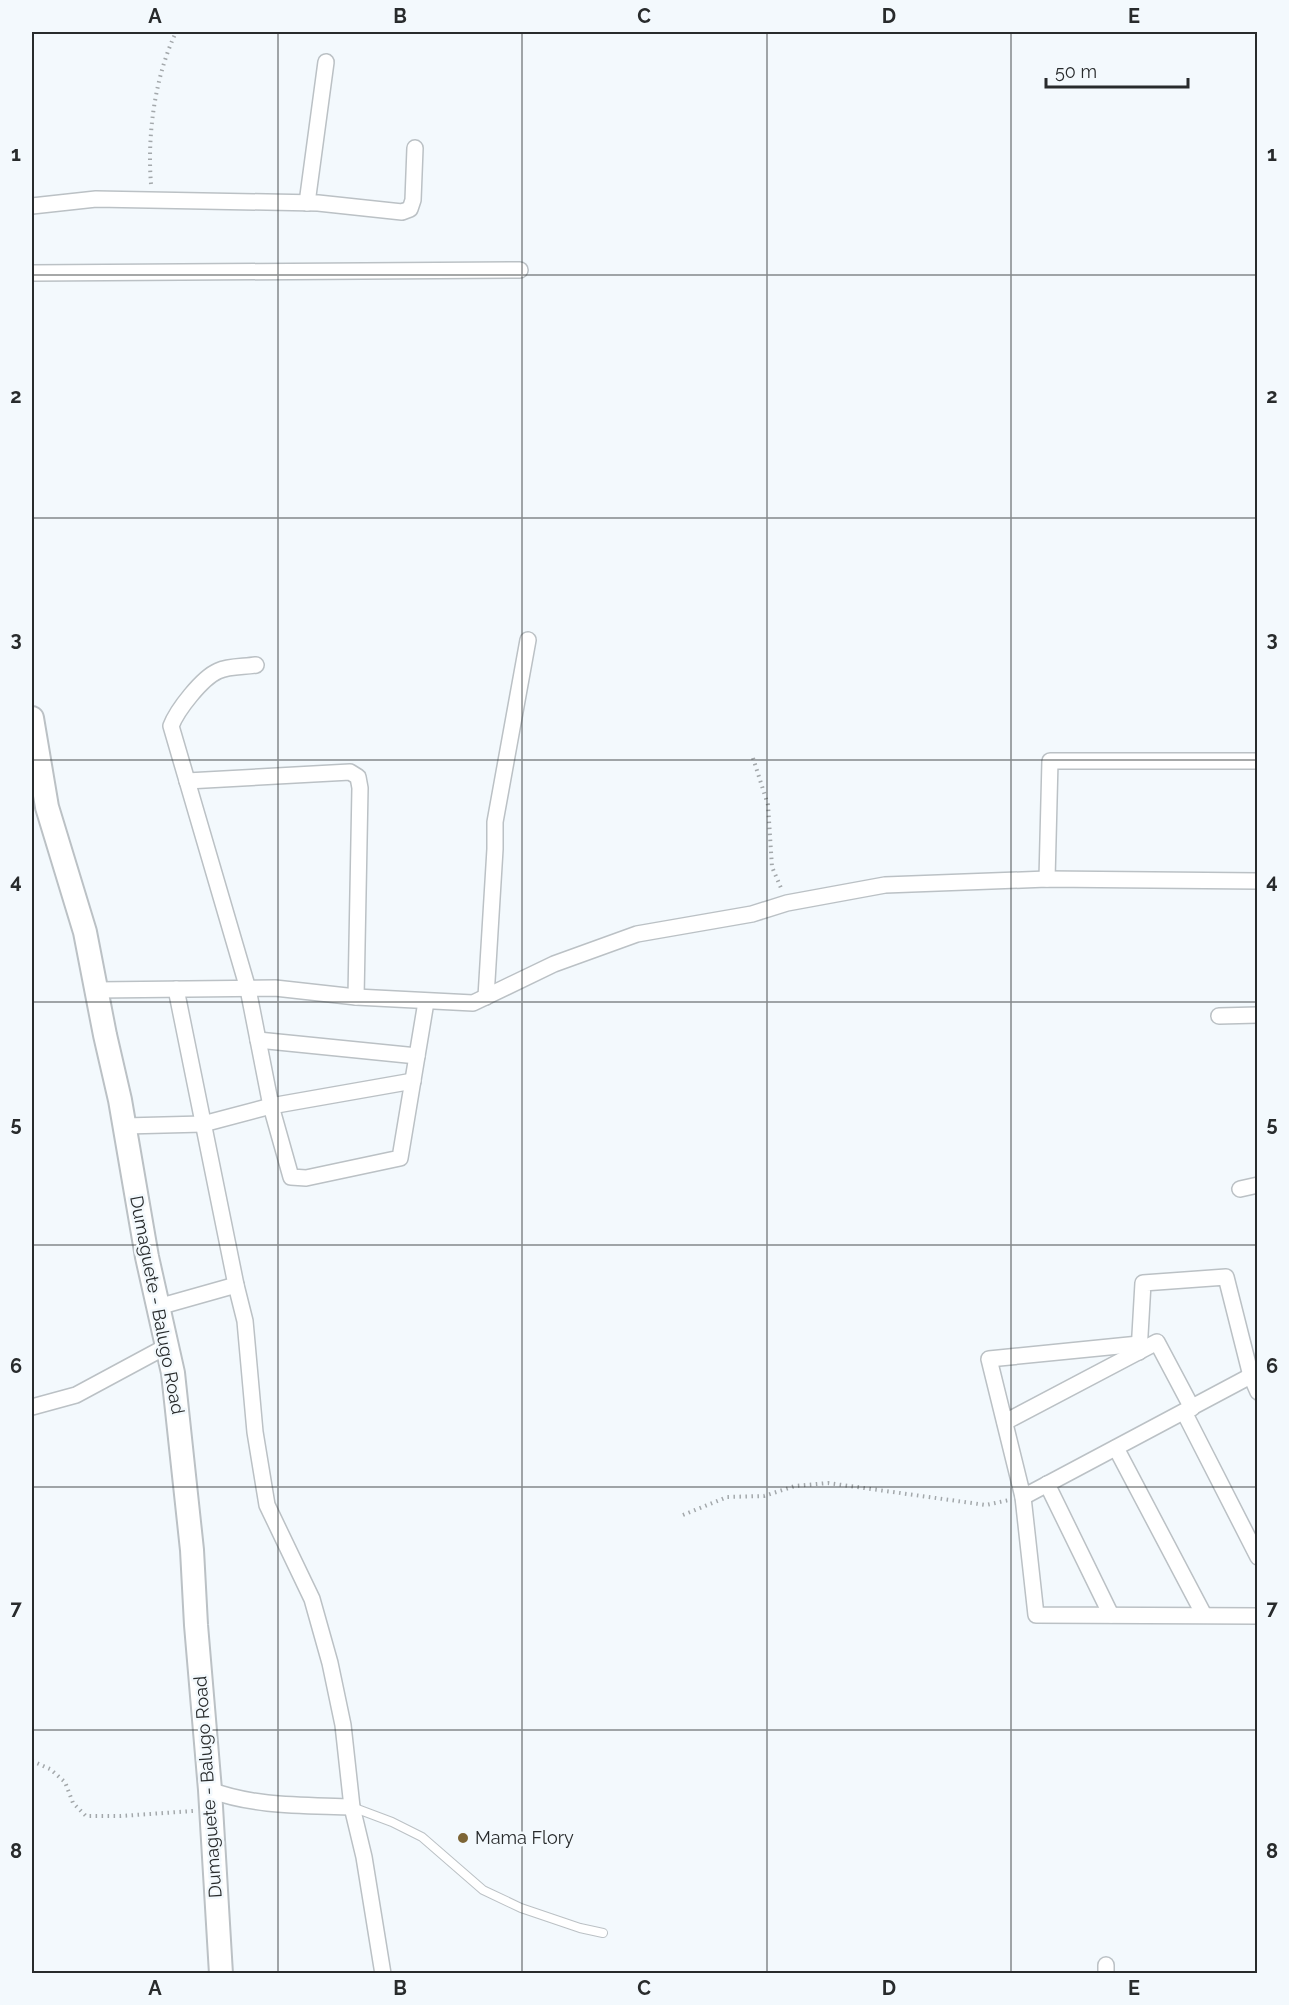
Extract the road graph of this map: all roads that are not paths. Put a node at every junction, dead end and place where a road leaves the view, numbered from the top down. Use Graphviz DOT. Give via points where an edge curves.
graph roads {
  1 [pos="326,62"];
  2 [pos="415,148"];
  3 [pos="307,203"];
  4 [pos="32,206"];
  5 [pos="520,270"];
  6 [pos="32,273"];
  7 [pos="528,640"];
  8 [pos="256,665"];
  9 [pos="32,718"];
  10 [pos="1257,761"];
  11 [pos="187,781"];
  12 [pos="1047,879"];
  13 [pos="1257,881"];
  14 [pos="176,988"];
  15 [pos="248,988"];
  16 [pos="98,990"];
  17 [pos="356,997"];
  18 [pos="486,997"];
  19 [pos="426,1002"];
  20 [pos="1257,1015"];
  21 [pos="1219,1016"];
  22 [pos="258,1040"];
  23 [pos="417,1056"];
  24 [pos="413,1081"];
  25 [pos="272,1106"];
  26 [pos="203,1124"];
  27 [pos="125,1126"];
  28 [pos="1257,1185"];
  29 [pos="1240,1189"];
  30 [pos="236,1285"];
  31 [pos="158,1307"];
  32 [pos="167,1346"];
  33 [pos="1139,1348"];
  34 [pos="1254,1374"];
  35 [pos="1257,1392"];
  36 [pos="32,1407"];
  37 [pos="1188,1410"];
  38 [pos="1005,1422"];
  39 [pos="1116,1448"];
  40 [pos="1047,1484"];
  41 [pos="1023,1497"];
  42 [pos="1257,1557"];
  43 [pos="1111,1615"];
  44 [pos="1204,1615"];
  45 [pos="1257,1616"];
  46 [pos="211,1800"];
  47 [pos="352,1807"];
  48 [pos="603,1933"];
  49 [pos="221,1974"];
  50 [pos="382,1974"];
  1 -- 3 [label="street"];
  2 -- 3 [label="street" via="410,209 402,212"];
  3 -- 4 [label="street" via="96,199"];
  5 -- 6 [label="street"];
  7 -- 18 [label="street" via="495,822"];
  8 -- 11 [label="street" via="220,670 207,677 174,717 171,726"];
  9 -- 16 [label="street, Dumaguete - Balugo Road" via="47,807 86,932"];
  10 -- 12 [label="street" via="1050,761"];
  11 -- 15 [label="street"];
  11 -- 17 [label="street" via="350,772 358,777"];
  12 -- 13 [label="street"];
  12 -- 18 [label="street" via="885,885 637,934 554,964"];
  14 -- 15 [label="street"];
  14 -- 16 [label="street"];
  14 -- 26 [label="street"];
  15 -- 17 [label="street"];
  15 -- 22 [label="street"];
  16 -- 27 [label="street, Dumaguete - Balugo Road"];
  17 -- 19 [label="street"];
  18 -- 19 [label="street" via="473,1003"];
  19 -- 23 [label="street"];
  20 -- 21 [label="street"];
  22 -- 23 [label="street"];
  22 -- 25 [label="street"];
  23 -- 24 [label="street"];
  24 -- 25 [label="street"];
  24 -- 25 [label="street" via="400,1158 306,1178 291,1177"];
  25 -- 26 [label="street"];
  26 -- 27 [label="street"];
  26 -- 30 [label="street"];
  27 -- 31 [label="street, Dumaguete - Balugo Road"];
  28 -- 29 [label="street"];
  30 -- 31 [label="street"];
  30 -- 47 [label="street" via="245,1321 255,1432 267,1505 312,1599 343,1725"];
  31 -- 32 [label="street, Dumaguete - Balugo Road"];
  32 -- 36 [label="street" via="76,1395"];
  32 -- 46 [label="street, Dumaguete - Balugo Road" via="188,1505"];
  33 -- 34 [label="street" via="1143,1283 1226,1277"];
  33 -- 37 [label="street" via="1157,1342"];
  33 -- 38 [label="street"];
  33 -- 38 [label="street" via="989,1359"];
  34 -- 35 [label="street"];
  34 -- 37 [label="street"];
  37 -- 39 [label="street"];
  37 -- 42 [label="street"];
  38 -- 41 [label="street"];
  39 -- 40 [label="street"];
  39 -- 44 [label="street"];
  40 -- 41 [label="street"];
  40 -- 43 [label="street"];
  41 -- 43 [label="street" via="1036,1615"];
  43 -- 44 [label="street"];
  44 -- 45 [label="street"];
  46 -- 47 [label="street"];
  46 -- 49 [label="street, Dumaguete - Balugo Road"];
  47 -- 48 [label="lane" via="422,1837 483,1890 522,1908"];
  47 -- 50 [label="street"];
}
